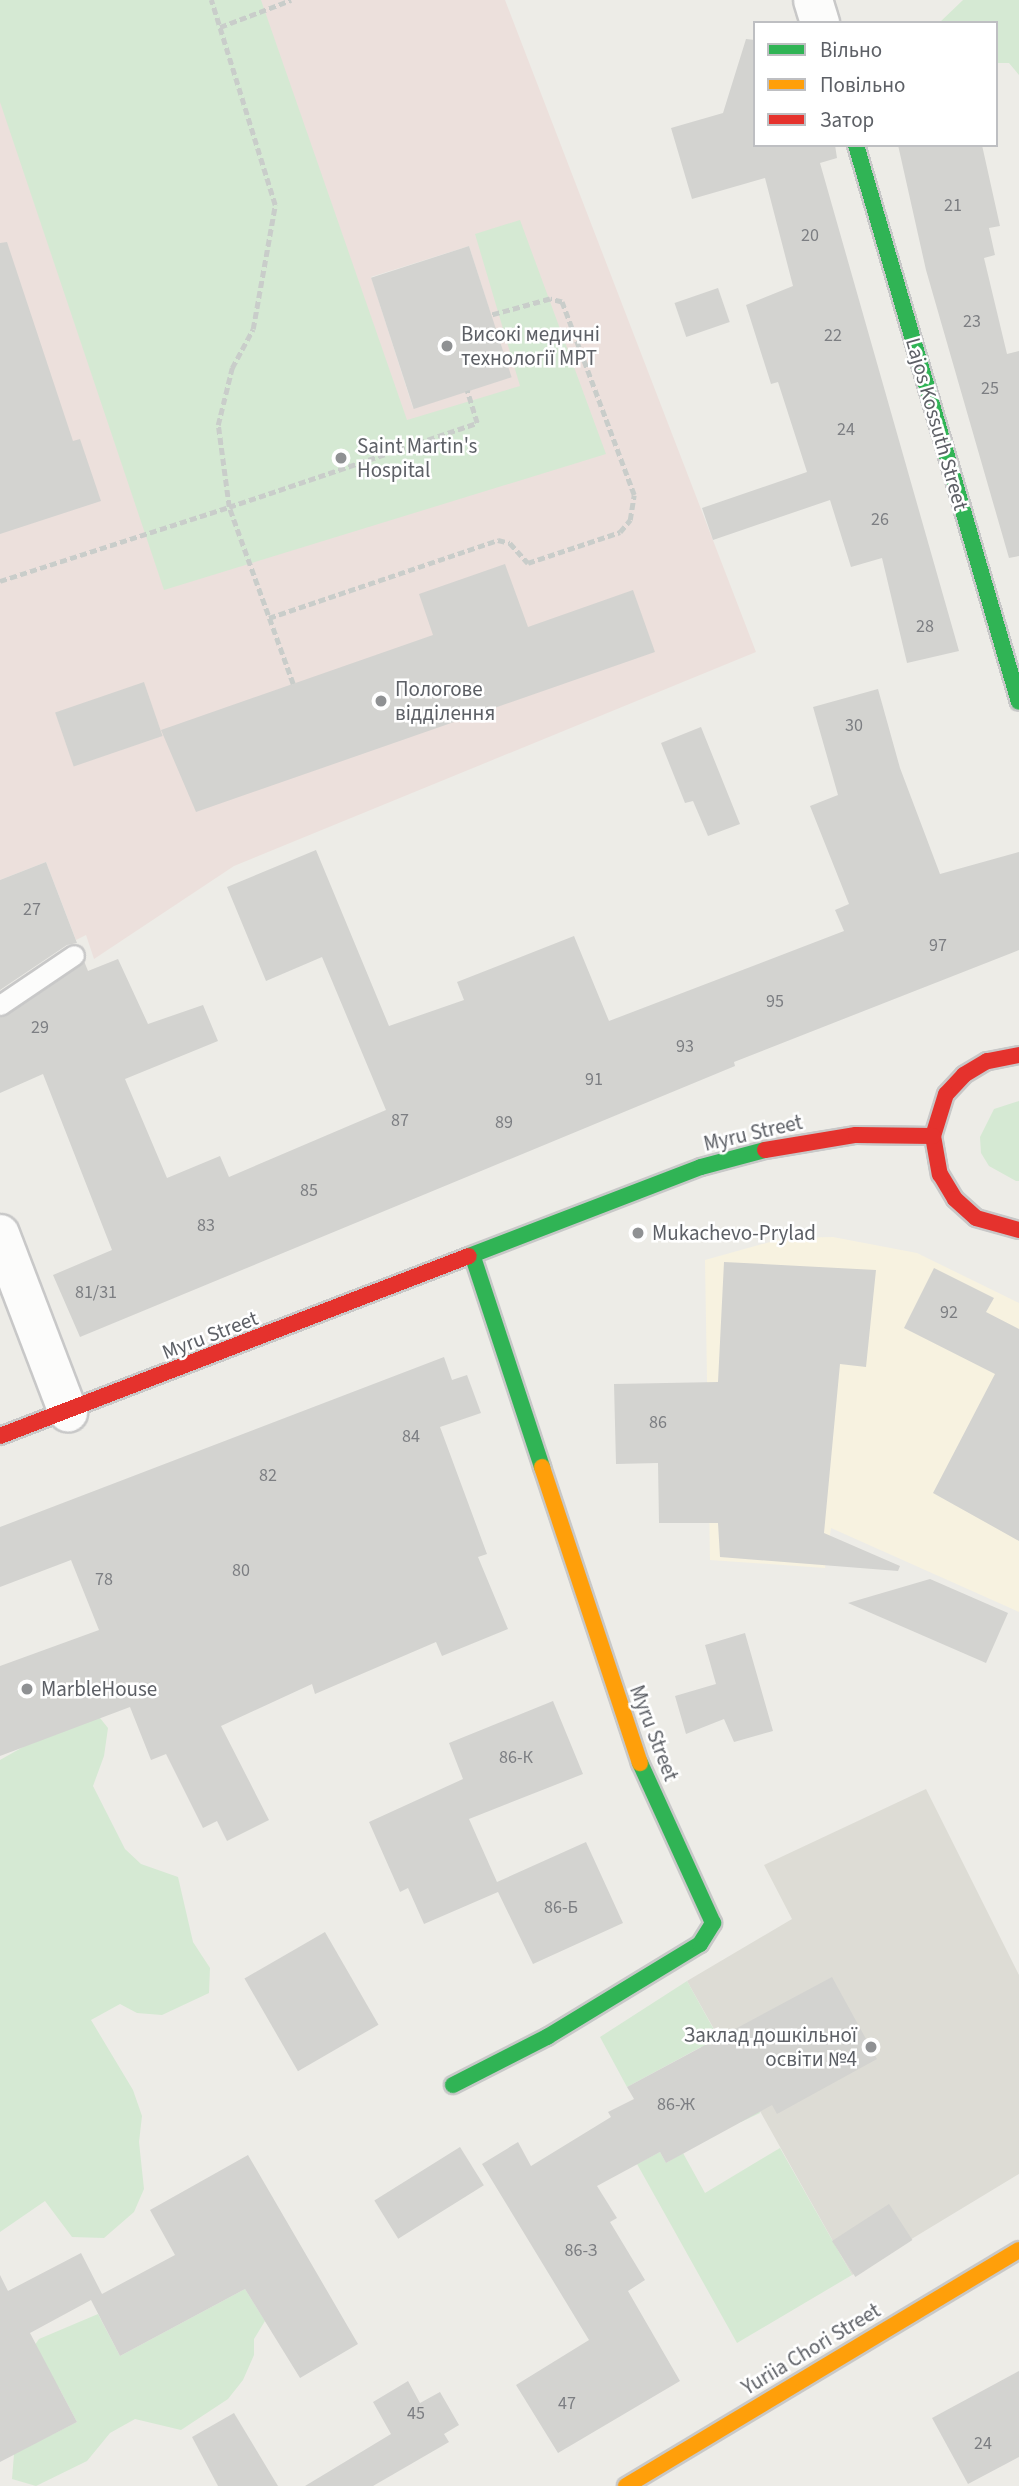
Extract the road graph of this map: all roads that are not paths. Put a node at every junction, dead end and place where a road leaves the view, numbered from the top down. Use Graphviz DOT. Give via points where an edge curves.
graph roads {
  1 [pos="813,0"];
  2 [pos="819,21"];
  3 [pos="857,147"];
  4 [pos="1016,678"];
  5 [pos="74,955"];
  6 [pos="0,1005"];
  7 [pos="1019,1055"];
  8 [pos="933,1136"];
  9 [pos="1019,1230"];
  10 [pos="0,1234"];
  11 [pos="473,1257"];
  12 [pos="68,1412"];
  13 [pos="0,1436"];
  14 [pos="453,2085"];
  15 [pos="1019,2250"];
  16 [pos="626,2486"];
  1 -- 2 [label="street"];
  3 -- 4 [label="street, Lajos Kossuth Street"];
  5 -- 6 [label="lane"];
  7 -- 8 [label="street" via="987,1061 964,1075 946,1094"];
  8 -- 9 [label="street" via="940,1174 954,1199 976,1218"];
  8 -- 11 [label="street, Myru Street" via="856,1135 785,1143 701,1167"];
  10 -- 12 [label="street"];
  11 -- 12 [label="street, Myru Street"];
  11 -- 14 [label="street, Myru Street" via="637,1756 713,1923 700,1944 547,2037"];
  12 -- 13 [label="street, Myru Street"];
  15 -- 16 [label="street, Yuriia Chori Street"];
}
